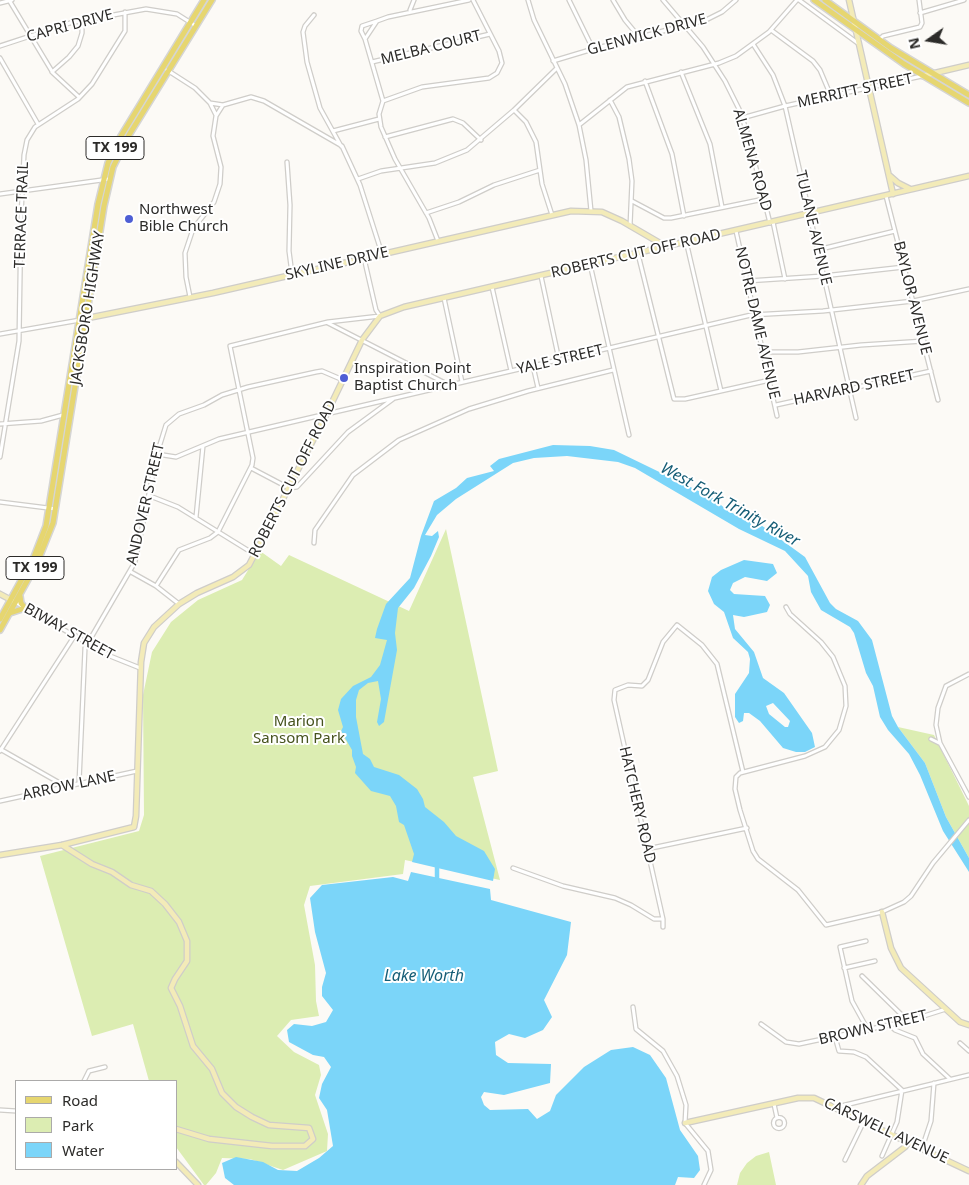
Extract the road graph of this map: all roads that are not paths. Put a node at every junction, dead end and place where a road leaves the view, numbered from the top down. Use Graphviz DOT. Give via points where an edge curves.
graph roads {
  1 [pos="10,0"];
  2 [pos="204,0"];
  3 [pos="212,0"];
  4 [pos="414,0"];
  5 [pos="470,0"];
  6 [pos="473,0"];
  7 [pos="528,0"];
  8 [pos="570,0"];
  9 [pos="613,0"];
  10 [pos="663,0"];
  11 [pos="728,0"];
  12 [pos="736,0"];
  13 [pos="798,0"];
  14 [pos="814,0"];
  15 [pos="825,0"];
  16 [pos="849,0"];
  17 [pos="918,0"];
  18 [pos="964,0"];
  19 [pos="0,2"];
  20 [pos="732,4"];
  21 [pos="410,10"];
  22 [pos="828,10"];
  23 [pos="125,12"];
  24 [pos="920,13"];
  25 [pos="314,15"];
  26 [pos="848,16"];
  27 [pos="82,20"];
  28 [pos="377,21"];
  29 [pos="191,22"];
  30 [pos="855,22"];
  31 [pos="196,26"];
  32 [pos="685,26"];
  33 [pos="771,30"];
  34 [pos="859,33"];
  35 [pos="490,34"];
  36 [pos="30,36"];
  37 [pos="639,37"];
  38 [pos="365,39"];
  39 [pos="869,40"];
  40 [pos="880,41"];
  41 [pos="753,44"];
  42 [pos="860,44"];
  43 [pos="0,46"];
  44 [pos="593,49"];
  45 [pos="0,58"];
  46 [pos="553,61"];
  47 [pos="372,62"];
  48 [pos="714,64"];
  49 [pos="969,65"];
  50 [pos="166,68"];
  51 [pos="556,68"];
  52 [pos="52,72"];
  53 [pos="681,72"];
  54 [pos="933,74"];
  55 [pos="922,76"];
  56 [pos="645,81"];
  57 [pos="869,87"];
  58 [pos="831,96"];
  59 [pos="969,96"];
  60 [pos="79,97"];
  61 [pos="610,100"];
  62 [pos="383,101"];
  63 [pos="210,103"];
  64 [pos="969,103"];
  65 [pos="223,105"];
  66 [pos="785,106"];
  67 [pos="514,110"];
  68 [pos="216,116"];
  69 [pos="742,118"];
  70 [pos="379,119"];
  71 [pos="38,124"];
  72 [pos="579,125"];
  73 [pos="333,131"];
  74 [pos="385,137"];
  75 [pos="481,140"];
  76 [pos="342,146"];
  77 [pos="287,162"];
  78 [pos="400,168"];
  79 [pos="540,170"];
  80 [pos="889,176"];
  81 [pos="969,176"];
  82 [pos="110,179"];
  83 [pos="358,179"];
  84 [pos="102,180"];
  85 [pos="912,189"];
  86 [pos="24,191"];
  87 [pos="0,194"];
  88 [pos="894,194"];
  89 [pos="886,196"];
  90 [pos="764,199"];
  91 [pos="632,201"];
  92 [pos="722,207"];
  93 [pos="591,211"];
  94 [pos="426,213"];
  95 [pos="809,213"];
  96 [pos="552,215"];
  97 [pos="684,216"];
  98 [pos="771,222"];
  99 [pos="630,226"];
  100 [pos="736,231"];
  101 [pos="895,231"];
  102 [pos="438,241"];
  103 [pos="686,241"];
  104 [pos="91,246"];
  105 [pos="666,246"];
  106 [pos="98,247"];
  107 [pos="817,250"];
  108 [pos="382,254"];
  109 [pos="638,254"];
  110 [pos="364,258"];
  111 [pos="590,264"];
  112 [pos="904,267"];
  113 [pos="292,274"];
  114 [pos="541,276"];
  115 [pos="823,276"];
  116 [pos="785,279"];
  117 [pos="747,281"];
  118 [pos="492,286"];
  119 [pos="969,289"];
  120 [pos="190,297"];
  121 [pos="444,298"];
  122 [pos="914,301"];
  123 [pos="831,310"];
  124 [pos="755,314"];
  125 [pos="380,316"];
  126 [pos="84,319"];
  127 [pos="328,322"];
  128 [pos="706,326"];
  129 [pos="19,330"];
  130 [pos="0,334"];
  131 [pos="658,337"];
  132 [pos="362,340"];
  133 [pos="924,341"];
  134 [pos="840,348"];
  135 [pos="608,349"];
  136 [pos="764,352"];
  137 [pos="559,360"];
  138 [pos="533,366"];
  139 [pos="613,370"];
  140 [pos="511,371"];
  141 [pos="931,371"];
  142 [pos="344,380"];
  143 [pos="770,380"];
  144 [pos="462,382"];
  145 [pos="450,385"];
  146 [pos="538,388"];
  147 [pos="239,389"];
  148 [pos="849,389"];
  149 [pos="721,391"];
  150 [pos="395,398"];
  151 [pos="938,400"];
  152 [pos="776,405"];
  153 [pos="68,413"];
  154 [pos="326,415"];
  155 [pos="777,416"];
  156 [pos="856,418"];
  157 [pos="0,424"];
  158 [pos="5,424"];
  159 [pos="248,432"];
  160 [pos="629,435"];
  161 [pos="203,446"];
  162 [pos="62,454"];
  163 [pos="157,454"];
  164 [pos="0,457"];
  165 [pos="251,469"];
  166 [pos="289,488"];
  167 [pos="150,496"];
  168 [pos="0,502"];
  169 [pos="48,507"];
  170 [pos="56,509"];
  171 [pos="196,518"];
  172 [pos="218,532"];
  173 [pos="314,542"];
  174 [pos="255,554"];
  175 [pos="131,572"];
  176 [pos="156,586"];
  177 [pos="18,593"];
  178 [pos="0,594"];
  179 [pos="11,600"];
  180 [pos="179,604"];
  181 [pos="786,607"];
  182 [pos="24,608"];
  183 [pos="9,613"];
  184 [pos="0,619"];
  185 [pos="0,630"];
  186 [pos="75,635"];
  187 [pos="87,643"];
  188 [pos="140,668"];
  189 [pos="969,674"];
  190 [pos="931,739"];
  191 [pos="940,743"];
  192 [pos="0,750"];
  193 [pos="137,771"];
  194 [pos="743,772"];
  195 [pos="79,783"];
  196 [pos="66,786"];
  197 [pos="969,797"];
  198 [pos="0,801"];
  199 [pos="969,820"];
  200 [pos="747,828"];
  201 [pos="62,845"];
  202 [pos="647,849"];
  203 [pos="0,855"];
  204 [pos="513,868"];
  205 [pos="882,912"];
  206 [pos="663,919"];
  207 [pos="663,927"];
  208 [pos="866,941"];
  209 [pos="875,961"];
  210 [pos="844,968"];
  211 [pos="862,976"];
  212 [pos="633,1007"];
  213 [pos="946,1009"];
  214 [pos="908,1021"];
  215 [pos="761,1024"];
  216 [pos="890,1025"];
  217 [pos="969,1025"];
  218 [pos="868,1030"];
  219 [pos="835,1037"];
  220 [pos="960,1043"];
  221 [pos="969,1051"];
  222 [pos="105,1068"];
  223 [pos="969,1075"];
  224 [pos="950,1079"];
  225 [pos="84,1080"];
  226 [pos="934,1083"];
  227 [pos="902,1090"];
  228 [pos="774,1104"];
  229 [pos="837,1107"];
  230 [pos="0,1110"];
  231 [pos="15,1111"];
  232 [pos="777,1118"];
  233 [pos="864,1120"];
  234 [pos="685,1123"];
  235 [pos="178,1130"];
  236 [pos="893,1134"];
  237 [pos="908,1141"];
  238 [pos="922,1148"];
  239 [pos="882,1156"];
  240 [pos="845,1160"];
  241 [pos="178,1164"];
  242 [pos="969,1171"];
  243 [pos="198,1185"];
  244 [pos="704,1185"];
  245 [pos="861,1185"];
  1 -- 19 [label="street"];
  1 -- 36 [label="street"];
  2 -- 29 [label="main road, JACKSBORO HIGHWAY / TX 199"];
  3 -- 31 [label="main road, JACKSBORO HIGHWAY / TX 199"];
  4 -- 21 [label="street"];
  5 -- 21 [label="street"];
  6 -- 35 [label="street"];
  7 -- 46 [label="street"];
  8 -- 44 [label="street"];
  9 -- 37 [label="street"];
  10 -- 32 [label="street, ALMENA ROAD"];
  11 -- 20 [label="street"];
  12 -- 20 [label="street, GLENWICK DRIVE"];
  13 -- 33 [label="street"];
  13 -- 42 [label="street"];
  14 -- 22 [label="main road"];
  15 -- 26 [label="main road"];
  16 -- 30 [label="street"];
  17 -- 24 [label="street"];
  18 -- 24 [label="street"];
  20 -- 32 [label="street, GLENWICK DRIVE" via="716,16"];
  21 -- 28 [label="street"];
  22 -- 26 [label="main road" via="846,20"];
  22 -- 34 [label="main road"];
  23 -- 27 [label="street, CAPRI DRIVE"];
  23 -- 29 [label="street, CAPRI DRIVE" via="160,10"];
  23 -- 60 [label="street, TERRACE TRAIL" via="126,26 111,57"];
  24 -- 40 [label="street" via="920,27 883,36"];
  25 -- 73 [label="street" via="305,26 304,47 320,108"];
  26 -- 30 [label="main road"];
  27 -- 36 [label="street, CAPRI DRIVE"];
  27 -- 52 [label="street" via="78,46"];
  28 -- 38 [label="street"];
  28 -- 38 [label="street" via="362,26"];
  29 -- 31 [label="street, CAPRI DRIVE"];
  29 -- 50 [label="main road, JACKSBORO HIGHWAY / TX 199"];
  30 -- 34 [label="street"];
  30 -- 40 [label="main road"];
  31 -- 50 [label="main road, JACKSBORO HIGHWAY / TX 199"];
  32 -- 37 [label="street, GLENWICK DRIVE"];
  32 -- 48 [label="street, ALMENA ROAD"];
  33 -- 41 [label="street"];
  33 -- 58 [label="street" via="813,61"];
  34 -- 39 [label="main road"];
  34 -- 40 [label="main road"];
  34 -- 42 [label="street"];
  35 -- 47 [label="street, MELBA COURT"];
  35 -- 62 [label="street" via="502,63 496,75 422,87"];
  36 -- 43 [label="street, CAPRI DRIVE"];
  36 -- 52 [label="street"];
  37 -- 44 [label="street, GLENWICK DRIVE"];
  38 -- 47 [label="street"];
  39 -- 42 [label="main road"];
  39 -- 55 [label="main road"];
  40 -- 54 [label="main road"];
  41 -- 48 [label="street" via="736,56"];
  41 -- 66 [label="street, TULANE AVENUE" via="773,75"];
  42 -- 57 [label="street"];
  44 -- 46 [label="street, GLENWICK DRIVE"];
  45 -- 71 [label="street"];
  46 -- 51 [label="street"];
  47 -- 62 [label="street"];
  48 -- 53 [label="street"];
  48 -- 69 [label="street, ALMENA ROAD"];
  49 -- 54 [label="street, MERRITT STREET"];
  50 -- 63 [label="street"];
  50 -- 82 [label="main road, JACKSBORO HIGHWAY / TX 199" via="128,136"];
  50 -- 84 [label="main road, JACKSBORO HIGHWAY / TX 199" via="116,144"];
  51 -- 67 [label="street"];
  51 -- 72 [label="street"];
  52 -- 60 [label="street"];
  53 -- 56 [label="street"];
  53 -- 92 [label="street" via="710,144"];
  54 -- 55 [label="street, MERRITT STREET"];
  54 -- 59 [label="main road"];
  55 -- 57 [label="street, MERRITT STREET"];
  55 -- 64 [label="main road"];
  56 -- 61 [label="street" via="621,89"];
  56 -- 97 [label="street" via="672,154"];
  57 -- 58 [label="street, MERRITT STREET"];
  57 -- 80 [label="street"];
  58 -- 66 [label="street, MERRITT STREET"];
  60 -- 71 [label="street, TERRACE TRAIL"];
  61 -- 72 [label="street"];
  61 -- 91 [label="street" via="619,117 629,159"];
  62 -- 70 [label="street"];
  63 -- 65 [label="street"];
  63 -- 68 [label="street"];
  65 -- 68 [label="street"];
  65 -- 76 [label="street" via="251,97 264,100"];
  66 -- 69 [label="street, MERRITT STREET"];
  66 -- 95 [label="street, TULANE AVENUE"];
  67 -- 75 [label="street"];
  67 -- 79 [label="street" via="526,122 536,142"];
  68 -- 120 [label="street" via="213,136 221,167 220,184 214,202 187,241 184,266"];
  69 -- 90 [label="street, ALMENA ROAD"];
  70 -- 73 [label="street"];
  70 -- 74 [label="street"];
  71 -- 86 [label="street, TERRACE TRAIL" via="26,147"];
  72 -- 93 [label="street"];
  73 -- 76 [label="street"];
  74 -- 75 [label="street" via="453,119 463,123"];
  74 -- 78 [label="street"];
  75 -- 78 [label="street" via="449,158"];
  76 -- 83 [label="street"];
  77 -- 113 [label="street"];
  78 -- 83 [label="street"];
  78 -- 94 [label="street"];
  79 -- 94 [label="street" via="494,184 459,202"];
  79 -- 96 [label="street"];
  80 -- 85 [label="street"];
  80 -- 88 [label="street"];
  81 -- 85 [label="street, ROBERTS CUT OFF ROAD"];
  82 -- 84 [label="street"];
  82 -- 106 [label="main road, JACKSBORO HIGHWAY / TX 199"];
  83 -- 108 [label="street"];
  84 -- 86 [label="street"];
  84 -- 104 [label="main road, JACKSBORO HIGHWAY / TX 199"];
  85 -- 88 [label="street, ROBERTS CUT OFF ROAD"];
  86 -- 87 [label="street"];
  86 -- 129 [label="street, TERRACE TRAIL"];
  88 -- 89 [label="street, ROBERTS CUT OFF ROAD"];
  89 -- 95 [label="street, ROBERTS CUT OFF ROAD"];
  89 -- 101 [label="street, BAYLOR AVENUE"];
  90 -- 92 [label="street"];
  90 -- 98 [label="street, ALMENA ROAD"];
  91 -- 97 [label="street" via="664,218"];
  91 -- 99 [label="street"];
  92 -- 97 [label="street"];
  93 -- 96 [label="street, SKYLINE DRIVE"];
  93 -- 99 [label="street, SKYLINE DRIVE" via="608,214"];
  94 -- 102 [label="street"];
  95 -- 98 [label="street, ROBERTS CUT OFF ROAD"];
  95 -- 107 [label="street, TULANE AVENUE"];
  96 -- 102 [label="street, SKYLINE DRIVE"];
  98 -- 100 [label="street, ROBERTS CUT OFF ROAD"];
  98 -- 116 [label="street, ALMENA ROAD"];
  99 -- 105 [label="street, SKYLINE DRIVE"];
  100 -- 103 [label="street, ROBERTS CUT OFF ROAD"];
  100 -- 117 [label="street, NOTRE DAME AVENUE"];
  101 -- 107 [label="street"];
  101 -- 112 [label="street, BAYLOR AVENUE"];
  102 -- 108 [label="street, SKYLINE DRIVE"];
  103 -- 105 [label="street, ROBERTS CUT OFF ROAD"];
  103 -- 128 [label="street"];
  104 -- 106 [label="main road"];
  104 -- 126 [label="main road, JACKSBORO HIGHWAY / TX 199"];
  105 -- 109 [label="street, ROBERTS CUT OFF ROAD"];
  106 -- 126 [label="main road, JACKSBORO HIGHWAY / TX 199"];
  107 -- 115 [label="street, TULANE AVENUE"];
  108 -- 110 [label="street, SKYLINE DRIVE"];
  109 -- 111 [label="street, ROBERTS CUT OFF ROAD"];
  109 -- 131 [label="street"];
  110 -- 113 [label="street, SKYLINE DRIVE"];
  110 -- 125 [label="street"];
  111 -- 114 [label="street, ROBERTS CUT OFF ROAD"];
  111 -- 135 [label="street"];
  112 -- 115 [label="street"];
  112 -- 122 [label="street, BAYLOR AVENUE"];
  113 -- 120 [label="street, SKYLINE DRIVE"];
  114 -- 118 [label="street, ROBERTS CUT OFF ROAD"];
  114 -- 137 [label="street"];
  115 -- 116 [label="street"];
  115 -- 123 [label="street, TULANE AVENUE"];
  116 -- 117 [label="street"];
  117 -- 124 [label="street, NOTRE DAME AVENUE"];
  118 -- 121 [label="street, ROBERTS CUT OFF ROAD"];
  118 -- 140 [label="street"];
  119 -- 122 [label="street, YALE STREET"];
  120 -- 126 [label="street, SKYLINE DRIVE"];
  121 -- 125 [label="street, ROBERTS CUT OFF ROAD" via="392,310"];
  121 -- 144 [label="street"];
  122 -- 123 [label="street, YALE STREET"];
  122 -- 133 [label="street, BAYLOR AVENUE"];
  123 -- 124 [label="street, YALE STREET"];
  123 -- 134 [label="street, TULANE AVENUE"];
  124 -- 128 [label="street, YALE STREET"];
  124 -- 136 [label="street, NOTRE DAME AVENUE"];
  125 -- 127 [label="street"];
  125 -- 132 [label="street, ROBERTS CUT OFF ROAD"];
  126 -- 129 [label="street, SKYLINE DRIVE"];
  126 -- 153 [label="main road, JACKSBORO HIGHWAY / TX 199"];
  127 -- 132 [label="street"];
  127 -- 147 [label="street" via="230,346"];
  128 -- 131 [label="street, YALE STREET"];
  128 -- 149 [label="street"];
  129 -- 130 [label="street, SKYLINE DRIVE"];
  129 -- 158 [label="street, TERRACE TRAIL"];
  131 -- 135 [label="street, YALE STREET"];
  131 -- 149 [label="street" via="675,400"];
  132 -- 142 [label="street, ROBERTS CUT OFF ROAD"];
  132 -- 145 [label="street"];
  133 -- 134 [label="street"];
  133 -- 141 [label="street, BAYLOR AVENUE"];
  134 -- 136 [label="street"];
  134 -- 148 [label="street, TULANE AVENUE"];
  135 -- 137 [label="street, YALE STREET"];
  135 -- 139 [label="street"];
  136 -- 143 [label="street, NOTRE DAME AVENUE"];
  137 -- 138 [label="street, YALE STREET"];
  138 -- 140 [label="street, YALE STREET"];
  138 -- 146 [label="street"];
  139 -- 146 [label="street"];
  139 -- 160 [label="street"];
  140 -- 144 [label="street, YALE STREET"];
  141 -- 148 [label="street, HARVARD STREET"];
  141 -- 151 [label="street, BAYLOR AVENUE"];
  142 -- 147 [label="street, ANDOVER STREET" via="322,371"];
  142 -- 154 [label="street, ROBERTS CUT OFF ROAD"];
  143 -- 149 [label="street"];
  143 -- 152 [label="street, NOTRE DAME AVENUE"];
  144 -- 145 [label="street, YALE STREET"];
  145 -- 150 [label="street, YALE STREET"];
  146 -- 173 [label="street" via="469,409 394,444 353,474 314,533"];
  147 -- 159 [label="street"];
  147 -- 163 [label="street, ANDOVER STREET" via="174,418 163,429"];
  148 -- 152 [label="street, HARVARD STREET"];
  148 -- 156 [label="street, TULANE AVENUE"];
  150 -- 154 [label="street, YALE STREET"];
  150 -- 166 [label="street" via="348,432 297,487"];
  152 -- 155 [label="street, NOTRE DAME AVENUE"];
  153 -- 158 [label="street"];
  153 -- 162 [label="main road, JACKSBORO HIGHWAY / TX 199"];
  154 -- 159 [label="street, YALE STREET"];
  154 -- 166 [label="street, ROBERTS CUT OFF ROAD"];
  157 -- 158 [label="street"];
  158 -- 164 [label="street, TERRACE TRAIL"];
  159 -- 161 [label="street, YALE STREET"];
  159 -- 165 [label="street" via="253,458"];
  161 -- 163 [label="street, YALE STREET" via="176,457"];
  161 -- 171 [label="street"];
  162 -- 169 [label="main road, JACKSBORO HIGHWAY / TX 199"];
  162 -- 170 [label="main road, JACKSBORO HIGHWAY / TX 199"];
  163 -- 167 [label="street, ANDOVER STREET"];
  165 -- 166 [label="street"];
  165 -- 172 [label="street"];
  166 -- 174 [label="street, ROBERTS CUT OFF ROAD"];
  167 -- 171 [label="street"];
  167 -- 175 [label="street, ANDOVER STREET"];
  168 -- 169 [label="street"];
  169 -- 170 [label="street"];
  169 -- 177 [label="main road, JACKSBORO HIGHWAY / TX 199" via="42,538"];
  170 -- 177 [label="main road, JACKSBORO HIGHWAY / TX 199" via="48,540"];
  171 -- 172 [label="street"];
  172 -- 174 [label="street"];
  172 -- 176 [label="street" via="179,550"];
  174 -- 180 [label="street, ROBERTS CUT OFF ROAD" via="249,565 237,575"];
  175 -- 176 [label="street"];
  175 -- 187 [label="street, ANDOVER STREET"];
  176 -- 180 [label="street"];
  177 -- 179 [label="main road, JACKSBORO HIGHWAY / TX 199"];
  177 -- 179 [label="main road"];
  177 -- 182 [label="main road"];
  178 -- 179 [label="street, BIWAY STREET"];
  179 -- 182 [label="street, BIWAY STREET"];
  179 -- 183 [label="main road, JACKSBORO HIGHWAY / TX 199"];
  179 -- 184 [label="main road, JACKSBORO HIGHWAY / TX 199"];
  180 -- 188 [label="street, ROBERTS CUT OFF ROAD" via="147,637 142,646"];
  181 -- 194 [label="street" via="821,642 837,664 846,693 845,716 825,747 814,753"];
  182 -- 183 [label="main road"];
  182 -- 186 [label="street, BIWAY STREET"];
  183 -- 185 [label="main road, JACKSBORO HIGHWAY / TX 199"];
  186 -- 187 [label="street, BIWAY STREET"];
  186 -- 192 [label="street"];
  187 -- 188 [label="street, BIWAY STREET"];
  187 -- 195 [label="street"];
  188 -- 193 [label="street, ROBERTS CUT OFF ROAD"];
  189 -- 191 [label="street" via="946,686 936,725"];
  190 -- 191 [label="street"];
  191 -- 197 [label="street"];
  192 -- 196 [label="street"];
  193 -- 195 [label="street, ARROW LANE"];
  193 -- 201 [label="street, ROBERTS CUT OFF ROAD" via="134,828"];
  194 -- 200 [label="street" via="736,777 735,789"];
  194 -- 202 [label="street, HATCHERY ROAD" via="717,664 702,645 677,625 663,642 648,680 642,686 628,685 615,690 616,714"];
  195 -- 196 [label="street, ARROW LANE"];
  196 -- 198 [label="street, ARROW LANE"];
  199 -- 205 [label="street" via="911,896"];
  200 -- 202 [label="street"];
  200 -- 205 [label="street" via="755,856 798,890 826,925"];
  201 -- 203 [label="street, ROBERTS CUT OFF ROAD"];
  201 -- 235 [label="street" via="131,885 151,891 165,904 179,922 187,941 187,960 172,988 193,1046 212,1069 222,1093 252,1117 269,1124 306,1128 311,1131 313,1139 305,1146 262,1145 215,1141"];
  202 -- 206 [label="street, HATCHERY ROAD"];
  204 -- 206 [label="street" via="563,886 615,898 654,919"];
  205 -- 213 [label="street" via="897,962"];
  206 -- 207 [label="street, HATCHERY ROAD"];
  208 -- 210 [label="street" via="840,947"];
  209 -- 210 [label="street"];
  210 -- 218 [label="street" via="852,1001"];
  211 -- 214 [label="street"];
  212 -- 234 [label="street" via="636,1029 663,1051 677,1076 686,1105"];
  213 -- 214 [label="street, BROWN STREET"];
  213 -- 217 [label="street" via="960,1022"];
  214 -- 216 [label="street, BROWN STREET"];
  215 -- 219 [label="street, BROWN STREET" via="786,1042 799,1044"];
  216 -- 218 [label="street, BROWN STREET"];
  216 -- 224 [label="street" via="915,1038 923,1054"];
  218 -- 219 [label="street, BROWN STREET"];
  219 -- 227 [label="street" via="839,1051 866,1057"];
  220 -- 221 [label="street"];
  222 -- 225 [label="street" via="89,1071"];
  223 -- 224 [label="street"];
  224 -- 226 [label="street"];
  226 -- 227 [label="street"];
  226 -- 238 [label="street" via="933,1110"];
  227 -- 229 [label="street"];
  227 -- 236 [label="street"];
  228 -- 229 [label="street, CARSWELL AVENUE" via="809,1097"];
  228 -- 232 [label="street"];
  228 -- 234 [label="street, CARSWELL AVENUE"];
  229 -- 233 [label="street, CARSWELL AVENUE"];
  230 -- 231 [label="street"];
  233 -- 236 [label="street, CARSWELL AVENUE"];
  233 -- 240 [label="street"];
  234 -- 244 [label="street" via="710,1154 711,1170"];
  236 -- 237 [label="street, CARSWELL AVENUE"];
  236 -- 239 [label="street"];
  237 -- 238 [label="street, CARSWELL AVENUE"];
  237 -- 245 [label="street"];
  238 -- 242 [label="street, CARSWELL AVENUE"];
  241 -- 243 [label="street"];
}
